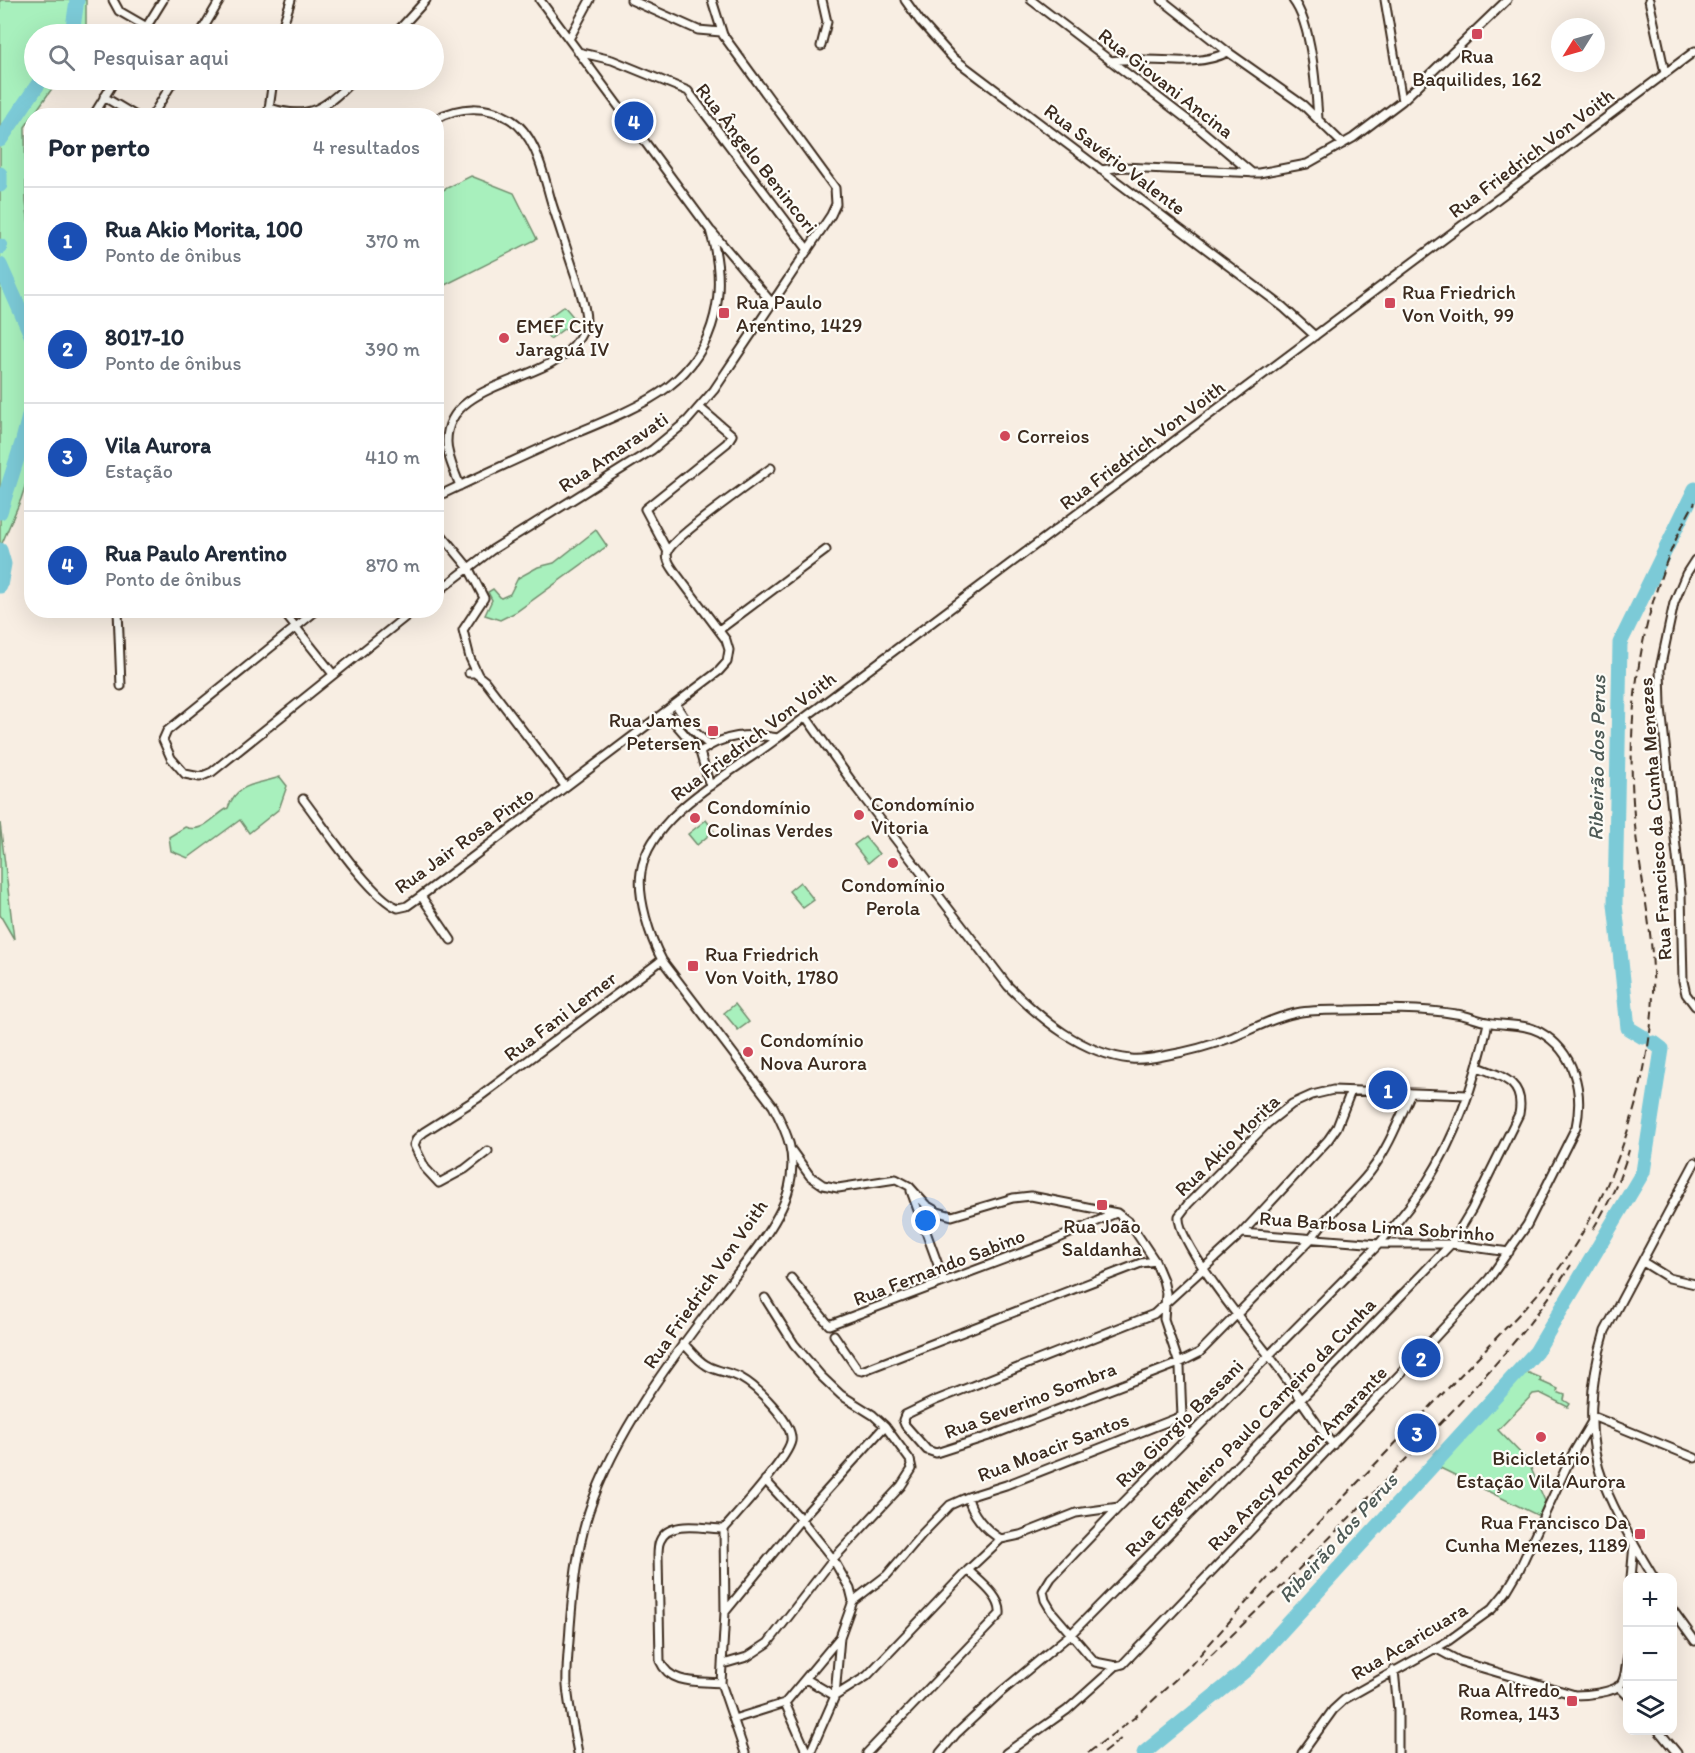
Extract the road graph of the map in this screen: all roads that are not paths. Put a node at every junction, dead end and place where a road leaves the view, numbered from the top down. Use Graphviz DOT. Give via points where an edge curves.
graph roads {
  1 [pos="113,0"];
  2 [pos="162,0"];
  3 [pos="220,0"];
  4 [pos="291,0"];
  5 [pos="426,0"];
  6 [pos="540,0"];
  7 [pos="590,0"];
  8 [pos="631,0"];
  9 [pos="654,0"];
  10 [pos="712,0"];
  11 [pos="822,0"];
  12 [pos="905,0"];
  13 [pos="1031,0"];
  14 [pos="1162,0"];
  15 [pos="1293,0"];
  16 [pos="1385,0"];
  17 [pos="1507,0"];
  18 [pos="1649,0"];
  19 [pos="653,10"];
  20 [pos="141,24"];
  21 [pos="148,24"];
  22 [pos="206,24"];
  23 [pos="283,24"];
  24 [pos="405,24"];
  25 [pos="721,32"];
  26 [pos="569,39"];
  27 [pos="821,46"];
  28 [pos="578,51"];
  29 [pos="1695,51"];
  30 [pos="1228,52"];
  31 [pos="1110,61"];
  32 [pos="1665,73"];
  33 [pos="109,90"];
  34 [pos="168,90"];
  35 [pos="272,90"];
  36 [pos="344,90"];
  37 [pos="104,97"];
  38 [pos="1402,101"];
  39 [pos="98,108"];
  40 [pos="123,108"];
  41 [pos="157,108"];
  42 [pos="270,108"];
  43 [pos="320,108"];
  44 [pos="444,116"];
  45 [pos="1318,119"];
  46 [pos="1343,144"];
  47 [pos="1101,170"];
  48 [pos="1252,173"];
  49 [pos="710,230"];
  50 [pos="808,250"];
  51 [pos="772,303"];
  52 [pos="1315,336"];
  53 [pos="700,408"];
  54 [pos="771,468"];
  55 [pos="460,486"];
  56 [pos="444,493"];
  57 [pos="444,538"];
  58 [pos="826,550"];
  59 [pos="667,555"];
  60 [pos="1695,560"];
  61 [pos="468,567"];
  62 [pos="444,586"];
  63 [pos="118,618"];
  64 [pos="288,618"];
  65 [pos="308,618"];
  66 [pos="404,618"];
  67 [pos="296,628"];
  68 [pos="719,630"];
  69 [pos="469,673"];
  70 [pos="333,674"];
  71 [pos="478,675"];
  72 [pos="121,686"];
  73 [pos="676,705"];
  74 [pos="666,713"];
  75 [pos="806,717"];
  76 [pos="778,738"];
  77 [pos="709,745"];
  78 [pos="700,752"];
  79 [pos="566,786"];
  80 [pos="710,786"];
  81 [pos="303,799"];
  82 [pos="421,896"];
  83 [pos="451,940"];
  84 [pos="662,960"];
  85 [pos="1695,1006"];
  86 [pos="1488,1023"];
  87 [pos="1478,1067"];
  88 [pos="1351,1091"];
  89 [pos="1411,1093"];
  90 [pos="1468,1095"];
  91 [pos="791,1150"];
  92 [pos="488,1151"];
  93 [pos="1695,1162"];
  94 [pos="909,1186"];
  95 [pos="1117,1213"];
  96 [pos="1242,1233"];
  97 [pos="1312,1239"];
  98 [pos="1379,1244"];
  99 [pos="1451,1244"];
  100 [pos="1509,1252"];
  101 [pos="1155,1261"];
  102 [pos="1643,1262"];
  103 [pos="1204,1269"];
  104 [pos="791,1278"];
  105 [pos="944,1281"];
  106 [pos="1695,1284"];
  107 [pos="765,1298"];
  108 [pos="1165,1306"];
  109 [pos="1236,1316"];
  110 [pos="834,1335"];
  111 [pos="683,1342"];
  112 [pos="1269,1356"];
  113 [pos="1179,1363"];
  114 [pos="1301,1399"];
  115 [pos="1182,1416"];
  116 [pos="1591,1420"];
  117 [pos="885,1426"];
  118 [pos="1188,1438"];
  119 [pos="1333,1445"];
  120 [pos="1695,1458"];
  121 [pos="765,1480"];
  122 [pos="968,1497"];
  123 [pos="1119,1507"];
  124 [pos="801,1518"];
  125 [pos="724,1529"];
  126 [pos="1000,1539"];
  127 [pos="1634,1542"];
  128 [pos="833,1559"];
  129 [pos="968,1570"];
  130 [pos="1631,1573"];
  131 [pos="1650,1573"];
  132 [pos="853,1601"];
  133 [pos="725,1612"];
  134 [pos="1677,1616"];
  135 [pos="1072,1633"];
  136 [pos="840,1637"];
  137 [pos="1695,1641"];
  138 [pos="1435,1648"];
  139 [pos="723,1664"];
  140 [pos="1116,1666"];
  141 [pos="1394,1670"];
  142 [pos="806,1679"];
  143 [pos="1623,1681"];
  144 [pos="721,1683"];
  145 [pos="1618,1686"];
  146 [pos="1623,1691"];
  147 [pos="835,1696"];
  148 [pos="785,1703"];
  149 [pos="734,1719"];
  150 [pos="1661,1735"];
  151 [pos="578,1753"];
  152 [pos="745,1753"];
  153 [pos="808,1753"];
  154 [pos="867,1753"];
  155 [pos="940,1753"];
  156 [pos="1006,1753"];
  157 [pos="1302,1753"];
  158 [pos="1398,1753"];
  159 [pos="1677,1753"];
  1 -- 20 [label="street" via="119,11"];
  2 -- 21 [label="street"];
  3 -- 22 [label="street"];
  4 -- 23 [label="street"];
  5 -- 24 [label="street"];
  6 -- 26 [label="street"];
  7 -- 26 [label="street"];
  8 -- 19 [label="street"];
  9 -- 19 [label="street"];
  10 -- 25 [label="street, Rua Amaravati"];
  11 -- 27 [label="street" via="828,22"];
  12 -- 47 [label="street, Rua Savério Valente" via="952,57"];
  13 -- 31 [label="street, Rua Giovani Ancina"];
  14 -- 30 [label="street"];
  15 -- 45 [label="street" via="1306,33"];
  16 -- 38 [label="street"];
  17 -- 38 [label="street"];
  18 -- 32 [label="street"];
  19 -- 25 [label="street" via="698,30"];
  25 -- 50 [label="street, Rua Amaravati" via="835,188 836,204"];
  26 -- 28 [label="street"];
  28 -- 49 [label="street"];
  28 -- 50 [label="street, Rua Ângelo Benincori" via="632,67 691,93"];
  29 -- 32 [label="street, Rua Friedrich Von Voith"];
  30 -- 31 [label="street" via="1195,60"];
  30 -- 45 [label="street"];
  31 -- 48 [label="street, Rua Giovani Ancina"];
  32 -- 52 [label="street, Rua Friedrich Von Voith"];
  33 -- 37 [label="street"];
  34 -- 41 [label="street"];
  35 -- 42 [label="street"];
  36 -- 43 [label="street"];
  37 -- 39 [label="street"];
  37 -- 40 [label="street"];
  38 -- 46 [label="street"];
  44 -- 55 [label="street" via="457,110 482,109 504,116 525,133 536,153 569,255 586,324 566,354 478,396 451,420 448,451"];
  45 -- 46 [label="street"];
  46 -- 48 [label="street" via="1307,164"];
  47 -- 48 [label="street" via="1122,167"];
  47 -- 52 [label="street, Rua Savério Valente" via="1283,307"];
  49 -- 51 [label="street"];
  49 -- 55 [label="street" via="719,269 716,314 699,355 684,373 668,387 624,411"];
  50 -- 51 [label="street, Rua Amaravati"];
  51 -- 53 [label="street, Rua Amaravati"];
  52 -- 75 [label="street, Rua Friedrich Von Voith"];
  53 -- 59 [label="street, Rua Jair Rosa Pinto" via="732,435 645,509"];
  53 -- 61 [label="street, Rua Amaravati" via="652,450"];
  54 -- 59 [label="street" via="684,534"];
  55 -- 56 [label="street"];
  57 -- 61 [label="street"];
  58 -- 68 [label="street"];
  59 -- 68 [label="street, Rua Jair Rosa Pinto" via="675,573"];
  60 -- 85 [label="street, Rua Francisco da Cunha Menezes" via="1671,614 1659,687 1681,894 1683,981"];
  61 -- 62 [label="street, Rua Amaravati"];
  61 -- 71 [label="street" via="484,598 463,630"];
  63 -- 72 [label="street"];
  64 -- 67 [label="street"];
  65 -- 67 [label="street"];
  66 -- 70 [label="street"];
  67 -- 70 [label="street"];
  67 -- 70 [label="street" via="164,735 166,750 177,766 185,774 207,775"];
  68 -- 73 [label="street, Rua Jair Rosa Pinto" via="729,650 727,662"];
  69 -- 71 [label="street"];
  71 -- 79 [label="street"];
  73 -- 74 [label="street, Rua Jair Rosa Pinto"];
  73 -- 77 [label="street"];
  74 -- 78 [label="street"];
  74 -- 79 [label="street, Rua Jair Rosa Pinto"];
  75 -- 76 [label="street, Rua Friedrich Von Voith"];
  75 -- 86 [label="street, Rua Aracy Rondon Amarante" via="1000,977 1030,1008 1080,1043 1131,1059 1156,1057 1183,1053 1302,1012 1336,1010 1455,1014"];
  76 -- 77 [label="street" via="747,734"];
  76 -- 80 [label="street, Rua Friedrich Von Voith"];
  77 -- 78 [label="street"];
  78 -- 80 [label="street"];
  79 -- 82 [label="street, Rua Jair Rosa Pinto"];
  80 -- 84 [label="street, Rua Friedrich Von Voith" via="661,830 641,872 650,935"];
  81 -- 82 [label="street, Rua Jair Rosa Pinto" via="382,900 398,908"];
  82 -- 83 [label="street"];
  84 -- 91 [label="street, Rua Friedrich Von Voith" via="773,1106"];
  84 -- 92 [label="street, Rua Fani Lerner" via="478,1098 424,1132 414,1145 425,1168 439,1183"];
  86 -- 87 [label="street"];
  86 -- 100 [label="street, Rua Aracy Rondon Amarante" via="1528,1027 1556,1043 1565,1054 1579,1091 1576,1127 1527,1225"];
  87 -- 90 [label="street, Rua Giorgio Bassani"];
  87 -- 99 [label="street, Rua Engenheiro Paulo Carneiro da Cunha" via="1510,1082 1521,1098 1520,1108 1483,1188"];
  88 -- 89 [label="street, Rua Akio Morita"];
  88 -- 96 [label="street" via="1333,1134"];
  88 -- 103 [label="street, Rua Akio Morita" via="1333,1090 1292,1104 1188,1204 1178,1220"];
  89 -- 90 [label="street, Rua Akio Morita"];
  89 -- 97 [label="street, Rua Severino Sombra" via="1371,1170"];
  90 -- 98 [label="street, Rua Giorgio Bassani" via="1427,1181"];
  91 -- 94 [label="street" via="810,1176 823,1185 838,1188 893,1179"];
  91 -- 111 [label="street, Rua Friedrich Von Voith" via="789,1191 770,1228"];
  93 -- 102 [label="street"];
  94 -- 95 [label="street" via="926,1205 952,1216 1031,1196"];
  94 -- 105 [label="street"];
  95 -- 101 [label="street" via="1131,1225"];
  95 -- 105 [label="street, Rua Fernando Sabino"];
  96 -- 97 [label="street, Rua Barbosa Lima Sobrinho"];
  96 -- 103 [label="street"];
  97 -- 98 [label="street, Rua Barbosa Lima Sobrinho"];
  97 -- 109 [label="street, Rua Severino Sombra"];
  98 -- 99 [label="street, Rua Barbosa Lima Sobrinho"];
  98 -- 112 [label="street, Rua Giorgio Bassani"];
  99 -- 100 [label="street, Rua Barbosa Lima Sobrinho"];
  99 -- 114 [label="street, Rua Engenheiro Paulo Carneiro da Cunha"];
  100 -- 119 [label="street, Rua Aracy Rondon Amarante" via="1489,1279"];
  101 -- 108 [label="street" via="1166,1293"];
  101 -- 110 [label="street" via="1141,1263 862,1371"];
  102 -- 106 [label="street" via="1670,1278"];
  102 -- 116 [label="street" via="1605,1331 1595,1374"];
  103 -- 108 [label="street"];
  103 -- 109 [label="street, Rua Akio Morita"];
  104 -- 105 [label="street, Rua Fernando Sabino" via="829,1325"];
  107 -- 117 [label="street" via="794,1344 821,1376 840,1395"];
  108 -- 113 [label="street" via="1164,1319"];
  108 -- 113 [label="street, Rua Severino Sombra" via="1137,1322 934,1401 905,1414 903,1420 927,1450 936,1453"];
  109 -- 112 [label="street, Rua Akio Morita"];
  109 -- 113 [label="street, Rua Severino Sombra" via="1199,1353"];
  111 -- 121 [label="street" via="706,1365 740,1378 764,1395 787,1425 789,1447"];
  111 -- 151 [label="street, Rua Friedrich Von Voith" via="620,1440 589,1511 574,1574 568,1657 567,1686"];
  112 -- 114 [label="street, Rua Akio Morita"];
  112 -- 118 [label="street, Rua Giorgio Bassani"];
  113 -- 115 [label="street"];
  114 -- 119 [label="street, Rua Akio Morita"];
  114 -- 135 [label="street, Rua Engenheiro Paulo Carneiro da Cunha"];
  115 -- 118 [label="street"];
  115 -- 122 [label="street, Rua Moacir Santos"];
  116 -- 120 [label="street"];
  116 -- 127 [label="street" via="1603,1483"];
  116 -- 138 [label="street, Rua Acaricuara" via="1506,1592 1476,1622"];
  117 -- 124 [label="street"];
  117 -- 128 [label="street" via="912,1468"];
  118 -- 123 [label="street, Rua Giorgio Bassani"];
  119 -- 140 [label="street, Rua Aracy Rondon Amarante" via="1123,1664"];
  121 -- 124 [label="street"];
  121 -- 125 [label="street"];
  122 -- 126 [label="street, Rua Moacir Santos" via="974,1512"];
  122 -- 132 [label="street" via="950,1505 887,1575"];
  123 -- 126 [label="street" via="1076,1514"];
  123 -- 135 [label="street, Rua Giorgio Bassani" via="1043,1591 1052,1612"];
  124 -- 128 [label="street"];
  124 -- 133 [label="street"];
  125 -- 133 [label="street"];
  125 -- 144 [label="street" via="678,1527 665,1533 659,1542 658,1556 663,1668 681,1680"];
  126 -- 129 [label="street"];
  127 -- 130 [label="street"];
  127 -- 131 [label="street"];
  128 -- 132 [label="street"];
  128 -- 139 [label="street" via="768,1643 747,1657"];
  129 -- 147 [label="street" via="867,1676"];
  129 -- 154 [label="street" via="994,1596 1001,1607 1000,1614"];
  132 -- 136 [label="street"];
  133 -- 139 [label="street"];
  134 -- 137 [label="street"];
  135 -- 140 [label="street" via="1095,1662"];
  135 -- 155 [label="street, Rua Engenheiro Paulo Carneiro da Cunha" via="1001,1692"];
  136 -- 142 [label="street"];
  136 -- 147 [label="street"];
  138 -- 141 [label="street, Rua Acaricuara"];
  138 -- 145 [label="street" via="1459,1661 1575,1695"];
  139 -- 144 [label="street"];
  140 -- 156 [label="street, Rua Aracy Rondon Amarante" via="1067,1710"];
  141 -- 157 [label="street, Rua Acaricuara" via="1345,1699"];
  141 -- 158 [label="street"];
  142 -- 147 [label="street"];
  142 -- 148 [label="street"];
  143 -- 145 [label="street"];
  144 -- 149 [label="street"];
  145 -- 146 [label="street"];
  147 -- 153 [label="street"];
  148 -- 149 [label="street"];
  148 -- 153 [label="street"];
  149 -- 152 [label="street"];
  150 -- 159 [label="street"];
}
